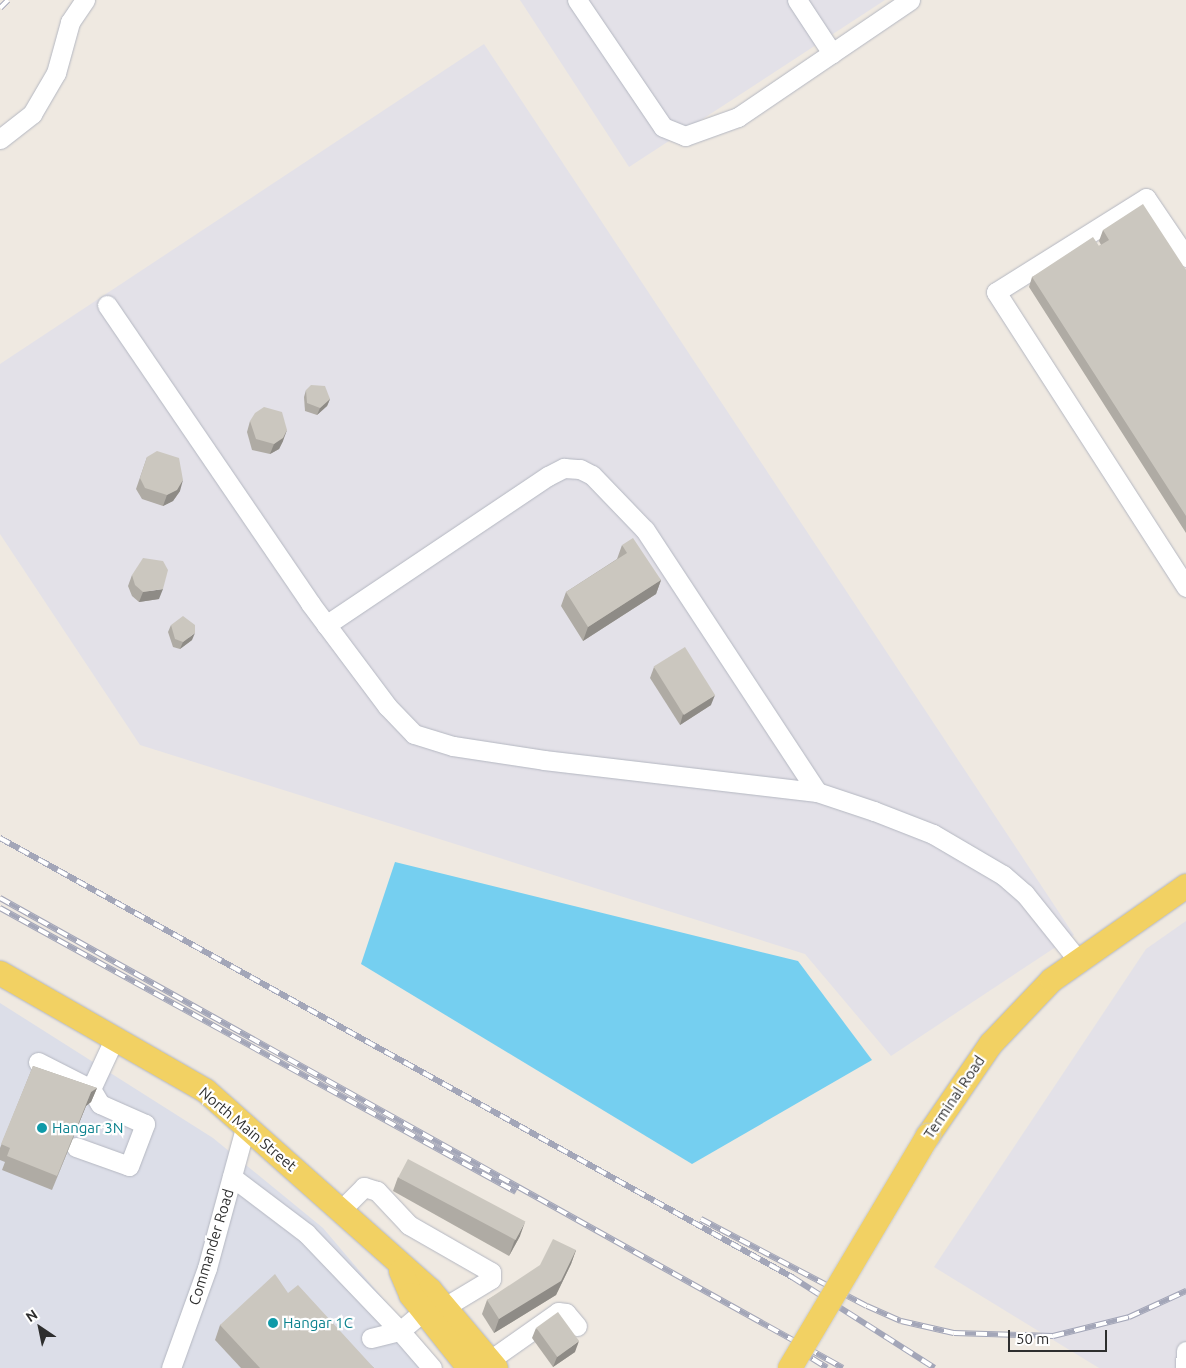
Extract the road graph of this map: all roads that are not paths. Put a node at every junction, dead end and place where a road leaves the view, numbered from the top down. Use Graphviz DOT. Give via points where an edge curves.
graph roads {
  1 [pos="85,0"];
  2 [pos="577,0"];
  3 [pos="797,0"];
  4 [pos="910,0"];
  5 [pos="832,53"];
  6 [pos="0,139"];
  7 [pos="1186,257"];
  8 [pos="107,305"];
  9 [pos="1186,587"];
  10 [pos="326,625"];
  11 [pos="817,792"];
  12 [pos="1186,886"];
  13 [pos="1077,959"];
  14 [pos="0,973"];
  15 [pos="115,1037"];
  16 [pos="38,1062"];
  17 [pos="91,1089"];
  18 [pos="246,1124"];
  19 [pos="76,1147"];
  20 [pos="232,1177"];
  21 [pos="341,1210"];
  22 [pos="433,1310"];
  23 [pos="577,1326"];
  24 [pos="400,1331"];
  25 [pos="371,1338"];
  26 [pos="1186,1351"];
  27 [pos="488,1366"];
  28 [pos="171,1368"];
  29 [pos="432,1368"];
  30 [pos="790,1368"];
  31 [pos="1185,1368"];
  1 -- 6 [label="street" via="70,22 56,73 32,114"];
  2 -- 5 [label="street" via="642,100 673,135 703,133 738,117"];
  3 -- 5 [label="street"];
  4 -- 5 [label="street"];
  7 -- 9 [label="street" via="1146,198 996,292"];
  8 -- 10 [label="street"];
  10 -- 11 [label="street" via="387,706 414,734 430,740 544,760"];
  10 -- 11 [label="street" via="548,476 564,468 580,469 592,475 645,530"];
  11 -- 13 [label="street" via="933,834 983,861 1025,894"];
  12 -- 13 [label="main road, Terminal Road"];
  13 -- 30 [label="main road, Terminal Road, bridge" via="991,1044 928,1136"];
  14 -- 15 [label="main road, North Main Street"];
  15 -- 17 [label="street"];
  15 -- 18 [label="main road, North Main Street" via="206,1091"];
  16 -- 17 [label="street"];
  17 -- 19 [label="street" via="100,1104 145,1124 128,1166"];
  18 -- 20 [label="street, Commander Road"];
  18 -- 21 [label="main road, North Main Street"];
  20 -- 24 [label="street" via="306,1233"];
  20 -- 28 [label="street, Commander Road" via="207,1268"];
  21 -- 22 [label="main road, North Main Street" via="399,1267 430,1290"];
  21 -- 22 [label="street" via="364,1187 378,1191 409,1225 491,1272 491,1279"];
  22 -- 24 [label="street"];
  22 -- 27 [label="main road, North Main Street"];
  23 -- 27 [label="street" via="566,1313 558,1312"];
  24 -- 25 [label="street"];
  24 -- 29 [label="street"];
  26 -- 31 [label="street"];
}
